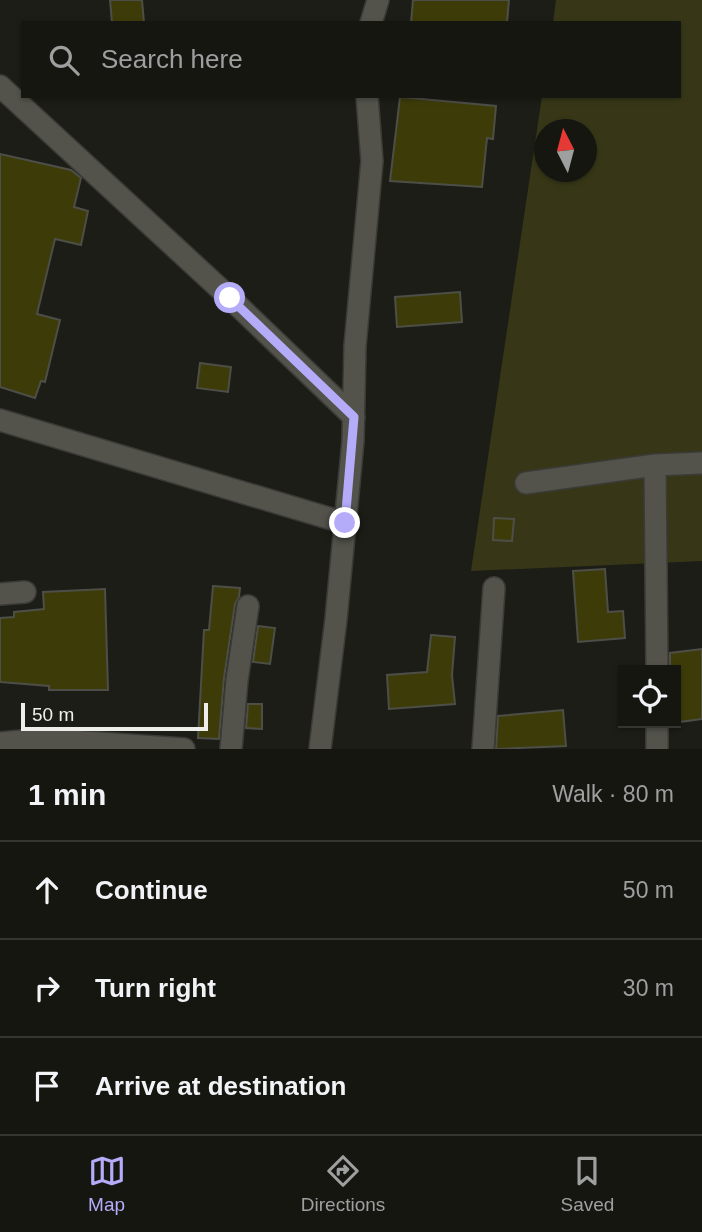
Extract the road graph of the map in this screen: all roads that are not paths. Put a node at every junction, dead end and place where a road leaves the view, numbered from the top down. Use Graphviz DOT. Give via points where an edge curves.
graph roads {
  1 [pos="378,0"];
  2 [pos="372,21"];
  3 [pos="0,86"];
  4 [pos="367,98"];
  5 [pos="354,417"];
  6 [pos="0,420"];
  7 [pos="702,463"];
  8 [pos="655,466"];
  9 [pos="526,483"];
  10 [pos="345,523"];
  11 [pos="495,588"];
  12 [pos="25,592"];
  13 [pos="0,594"];
  14 [pos="248,606"];
  15 [pos="657,665"];
  16 [pos="657,728"];
  17 [pos="0,743"];
  18 [pos="143,747"];
  19 [pos="184,749"];
  20 [pos="231,749"];
  21 [pos="320,749"];
  22 [pos="483,749"];
  23 [pos="657,749"];
  1 -- 2 [label="street"];
  3 -- 5 [label="street"];
  4 -- 5 [label="street" via="372,161 355,346"];
  5 -- 10 [label="street"];
  6 -- 10 [label="street"];
  7 -- 8 [label="street"];
  8 -- 9 [label="street"];
  8 -- 15 [label="street"];
  10 -- 21 [label="street"];
  11 -- 22 [label="street"];
  12 -- 13 [label="street"];
  14 -- 20 [label="street"];
  16 -- 23 [label="street"];
  17 -- 18 [label="street" via="43,738"];
  18 -- 19 [label="street"];
}
